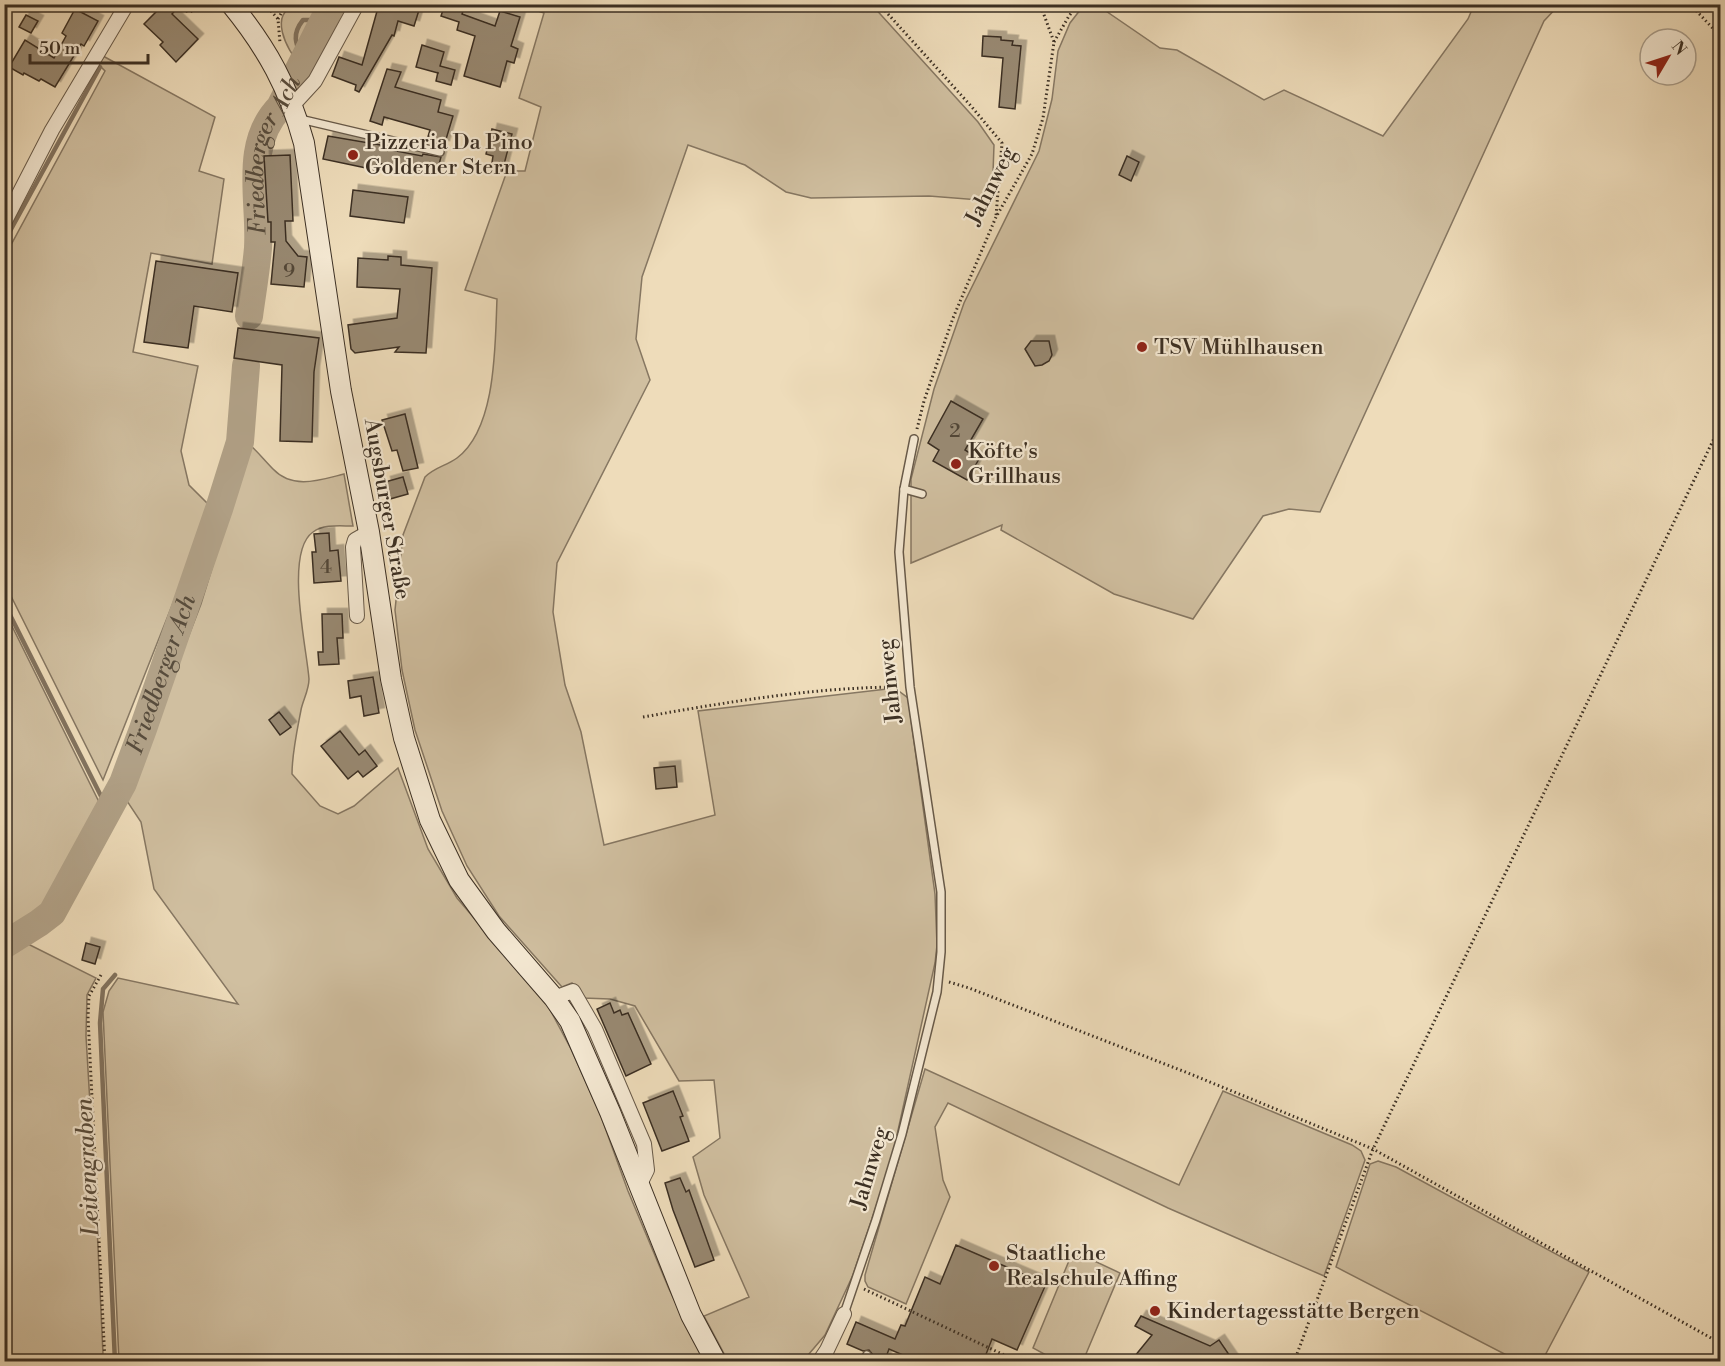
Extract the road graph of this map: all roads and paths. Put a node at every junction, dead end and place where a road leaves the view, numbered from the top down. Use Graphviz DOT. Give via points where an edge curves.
graph roads {
  1 [pos="127,4"];
  2 [pos="175,4"];
  3 [pos="197,4"];
  4 [pos="231,4"];
  5 [pos="291,4"];
  6 [pos="316,4"];
  7 [pos="331,4"];
  8 [pos="357,4"];
  9 [pos="879,4"];
  10 [pos="1040,4"];
  11 [pos="1078,4"];
  12 [pos="1690,4"];
  13 [pos="338,7"];
  14 [pos="309,9"];
  15 [pos="278,19"];
  16 [pos="1720,36"];
  17 [pos="1054,42"];
  18 [pos="293,108"];
  19 [pos="440,152"];
  20 [pos="996,218"];
  21 [pos="4,223"];
  22 [pos="1720,426"];
  23 [pos="914,439"];
  24 [pos="903,489"];
  25 [pos="922,494"];
  26 [pos="369,532"];
  27 [pos="357,616"];
  28 [pos="910,687"];
  29 [pos="644,717"];
  30 [pos="101,975"];
  31 [pos="938,979"];
  32 [pos="1373,1149"];
  33 [pos="855,1285"];
  34 [pos="844,1314"];
  35 [pos="1720,1343"];
  36 [pos="105,1362"];
  37 [pos="717,1362"];
  38 [pos="819,1362"];
  39 [pos="1019,1362"];
  40 [pos="1260,1362"];
  41 [pos="1269,1362"];
  42 [pos="1294,1362"];
  1 -- 21 [label="street" via="52,130"];
  2 -- 3 [label="path" via="190,12"];
  4 -- 18 [label="main road, Augsburger Straße" via="263,45"];
  5 -- 15 [label="path"];
  6 -- 14 [label="path" via="315,9"];
  7 -- 13 [label="path"];
  8 -- 18 [label="street" via="315,81"];
  9 -- 20 [label="path" via="1002,143"];
  10 -- 17 [label="path, Jahnweg"];
  11 -- 17 [label="path"];
  12 -- 16 [label="path"];
  17 -- 20 [label="path, Jahnweg" via="1043,118 1032,154"];
  18 -- 19 [label="lane"];
  18 -- 26 [label="main road, Augsburger Straße" via="308,166 342,391"];
  20 -- 23 [label="path, Jahnweg" via="952,318"];
  22 -- 32 [label="path"];
  23 -- 24 [label="lane, Jahnweg"];
  24 -- 25 [label="lane"];
  24 -- 28 [label="lane, Jahnweg" via="899,552"];
  26 -- 27 [label="street" via="356,540 353,547"];
  26 -- 37 [label="main road, Augsburger Straße" via="404,738 430,820 459,880 570,1021 691,1315"];
  28 -- 29 [label="path" via="788,696"];
  28 -- 31 [label="lane, Jahnweg" via="941,892"];
  30 -- 36 [label="path" via="90,996 88,1017"];
  31 -- 32 [label="path" via="1188,1073"];
  31 -- 33 [label="lane, Jahnweg" via="902,1134"];
  32 -- 35 [label="path"];
  32 -- 42 [label="path"];
  33 -- 34 [label="lane, Jahnweg"];
  33 -- 39 [label="path"];
  34 -- 38 [label="street, Jahnweg"];
  40 -- 41 [label="lane"];
}
